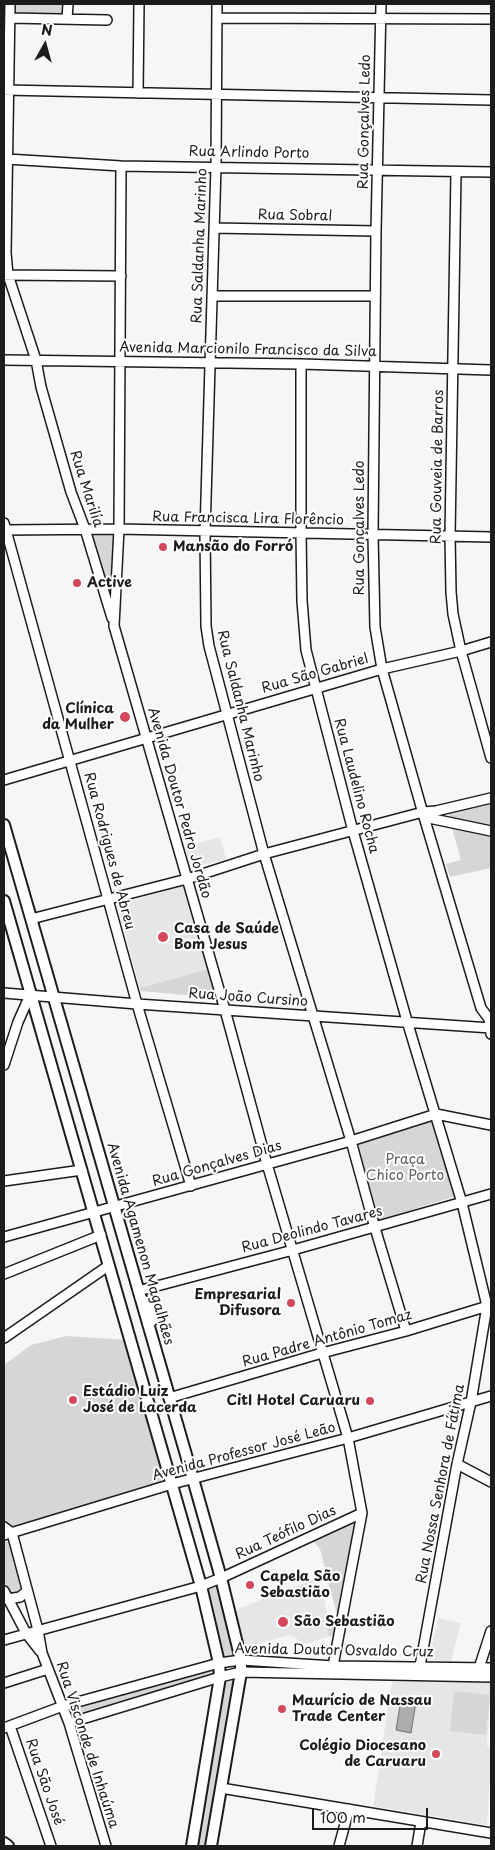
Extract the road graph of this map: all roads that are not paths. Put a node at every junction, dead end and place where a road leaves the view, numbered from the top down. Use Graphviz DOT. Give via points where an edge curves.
graph roads {
  1 [pos="10,4"];
  2 [pos="68,4"];
  3 [pos="140,4"];
  4 [pos="217,4"];
  5 [pos="381,4"];
  6 [pos="10,18"];
  7 [pos="217,18"];
  8 [pos="68,19"];
  9 [pos="381,19"];
  10 [pos="491,19"];
  11 [pos="107,20"];
  12 [pos="6,90"];
  13 [pos="138,93"];
  14 [pos="217,96"];
  15 [pos="379,98"];
  16 [pos="491,100"];
  17 [pos="7,159"];
  18 [pos="121,166"];
  19 [pos="216,166"];
  20 [pos="378,170"];
  21 [pos="456,172"];
  22 [pos="491,172"];
  23 [pos="214,228"];
  24 [pos="376,231"];
  25 [pos="6,275"];
  26 [pos="120,276"];
  27 [pos="212,296"];
  28 [pos="375,296"];
  29 [pos="4,360"];
  30 [pos="36,360"];
  31 [pos="120,362"];
  32 [pos="210,362"];
  33 [pos="301,364"];
  34 [pos="375,366"];
  35 [pos="453,368"];
  36 [pos="491,370"];
  37 [pos="4,528"];
  38 [pos="85,529"];
  39 [pos="119,530"];
  40 [pos="205,532"];
  41 [pos="301,533"];
  42 [pos="373,535"];
  43 [pos="450,536"];
  44 [pos="491,537"];
  45 [pos="114,626"];
  46 [pos="491,642"];
  47 [pos="461,651"];
  48 [pos="382,669"];
  49 [pos="315,688"];
  50 [pos="227,714"];
  51 [pos="146,738"];
  52 [pos="491,758"];
  53 [pos="70,761"];
  54 [pos="4,780"];
  55 [pos="491,798"];
  56 [pos="424,814"];
  57 [pos="4,825"];
  58 [pos="353,831"];
  59 [pos="491,831"];
  60 [pos="264,854"];
  61 [pos="186,879"];
  62 [pos="108,899"];
  63 [pos="4,901"];
  64 [pos="31,919"];
  65 [pos="4,993"];
  66 [pos="30,995"];
  67 [pos="53,998"];
  68 [pos="137,1004"];
  69 [pos="225,1010"];
  70 [pos="313,1016"];
  71 [pos="407,1021"];
  72 [pos="491,1025"];
  73 [pos="4,1065"];
  74 [pos="436,1114"];
  75 [pos="491,1124"];
  76 [pos="351,1141"];
  77 [pos="267,1164"];
  78 [pos="82,1170"];
  79 [pos="4,1181"];
  80 [pos="191,1186"];
  81 [pos="491,1194"];
  82 [pos="462,1203"];
  83 [pos="116,1207"];
  84 [pos="94,1212"];
  85 [pos="375,1228"];
  86 [pos="101,1235"];
  87 [pos="4,1237"];
  88 [pos="293,1250"];
  89 [pos="108,1266"];
  90 [pos="4,1274"];
  91 [pos="139,1294"];
  92 [pos="489,1305"];
  93 [pos="406,1331"];
  94 [pos="4,1338"];
  95 [pos="322,1353"];
  96 [pos="491,1396"];
  97 [pos="169,1398"];
  98 [pos="471,1402"];
  99 [pos="348,1438"];
  100 [pos="457,1464"];
  101 [pos="193,1478"];
  102 [pos="491,1482"];
  103 [pos="172,1484"];
  104 [pos="362,1513"];
  105 [pos="4,1527"];
  106 [pos="8,1534"];
  107 [pos="221,1578"];
  108 [pos="201,1586"];
  109 [pos="27,1591"];
  110 [pos="6,1595"];
  111 [pos="38,1630"];
  112 [pos="491,1631"];
  113 [pos="26,1633"];
  114 [pos="4,1640"];
  115 [pos="42,1653"];
  116 [pos="241,1660"];
  117 [pos="219,1663"];
  118 [pos="333,1666"];
  119 [pos="420,1666"];
  120 [pos="479,1668"];
  121 [pos="491,1668"];
  122 [pos="48,1669"];
  123 [pos="241,1672"];
  124 [pos="220,1677"];
  125 [pos="491,1677"];
  126 [pos="4,1683"];
  127 [pos="63,1706"];
  128 [pos="69,1723"];
  129 [pos="7,1727"];
  130 [pos="221,1788"];
  131 [pos="349,1809"];
  132 [pos="421,1822"];
  133 [pos="491,1833"];
  134 [pos="4,1843"];
  135 [pos="8,1846"];
  136 [pos="51,1846"];
  137 [pos="106,1846"];
  138 [pos="192,1846"];
  139 [pos="211,1846"];
  140 [pos="339,1846"];
  141 [pos="417,1846"];
  1 -- 6 [label="street, Rua Marilía"];
  2 -- 8 [label="street"];
  3 -- 13 [label="street"];
  4 -- 7 [label="street, Rua Saldanha Marinho"];
  5 -- 9 [label="street, Rua Gonçalves Ledo"];
  6 -- 8 [label="street"];
  6 -- 12 [label="street, Rua Marilía"];
  7 -- 9 [label="street"];
  7 -- 14 [label="street, Rua Saldanha Marinho"];
  8 -- 11 [label="street"];
  9 -- 10 [label="street"];
  9 -- 15 [label="street, Rua Gonçalves Ledo"];
  12 -- 13 [label="street"];
  12 -- 17 [label="street, Rua Marilía"];
  13 -- 14 [label="street"];
  14 -- 15 [label="street"];
  14 -- 19 [label="street, Rua Saldanha Marinho"];
  15 -- 16 [label="street"];
  15 -- 20 [label="street, Rua Gonçalves Ledo"];
  17 -- 18 [label="street, Rua Arlindo Porto"];
  17 -- 25 [label="street, Rua Marilía"];
  18 -- 19 [label="street, Rua Arlindo Porto"];
  18 -- 26 [label="street, Avenida Doutor Pedro Jordão"];
  19 -- 20 [label="street, Rua Arlindo Porto"];
  19 -- 23 [label="street, Rua Saldanha Marinho"];
  20 -- 21 [label="street, Rua Arlindo Porto"];
  20 -- 24 [label="street, Rua Gonçalves Ledo"];
  21 -- 22 [label="street, Rua Arlindo Porto"];
  21 -- 35 [label="street, Rua Gouveia de Barros"];
  23 -- 24 [label="street, Rua Sobral"];
  23 -- 27 [label="street, Rua Saldanha Marinho"];
  24 -- 28 [label="street, Rua Gonçalves Ledo"];
  25 -- 26 [label="street"];
  25 -- 30 [label="street, Rua Marilía"];
  26 -- 31 [label="street, Avenida Doutor Pedro Jordão"];
  27 -- 28 [label="street"];
  27 -- 32 [label="street, Rua Saldanha Marinho"];
  28 -- 34 [label="street, Rua Gonçalves Ledo"];
  29 -- 30 [label="street, Avenida Marcionilo Francisco da Silva"];
  30 -- 31 [label="street, Avenida Marcionilo Francisco da Silva"];
  30 -- 38 [label="street, Rua Marilía" via="71,492"];
  31 -- 32 [label="street, Avenida Marcionilo Francisco da Silva"];
  31 -- 39 [label="street, Avenida Doutor Pedro Jordão"];
  32 -- 33 [label="street, Avenida Marcionilo Francisco da Silva"];
  32 -- 40 [label="street, Rua Saldanha Marinho"];
  33 -- 34 [label="street, Avenida Marcionilo Francisco da Silva"];
  33 -- 41 [label="street, Rua Laudelino Rocha"];
  34 -- 35 [label="street, Avenida Marcionilo Francisco da Silva"];
  34 -- 42 [label="street, Rua Gonçalves Ledo"];
  35 -- 36 [label="street, Avenida Marcionilo Francisco da Silva"];
  35 -- 43 [label="street, Rua Gouveia de Barros"];
  37 -- 38 [label="street, Rua Francisca Lira Florêncio"];
  37 -- 53 [label="street, Rua Rodrigues de Abreu"];
  38 -- 39 [label="street, Rua Francisca Lira Florêncio"];
  38 -- 45 [label="street, Rua Marilía"];
  39 -- 40 [label="street, Rua Francisca Lira Florêncio"];
  39 -- 45 [label="street, Avenida Doutor Pedro Jordão"];
  40 -- 41 [label="street, Rua Francisca Lira Florêncio"];
  40 -- 50 [label="street, Rua Saldanha Marinho" via="206,626"];
  41 -- 42 [label="street, Rua Francisca Lira Florêncio"];
  41 -- 49 [label="street, Rua Laudelino Rocha" via="306,650"];
  42 -- 43 [label="street, Rua Francisca Lira Florêncio"];
  42 -- 48 [label="street, Rua Gonçalves Ledo" via="375,627"];
  43 -- 44 [label="street, Rua Francisca Lira Florêncio"];
  43 -- 47 [label="street, Rua Gouveia de Barros" via="453,614"];
  45 -- 51 [label="street, Avenida Doutor Pedro Jordão"];
  46 -- 47 [label="street, Rua São Gabriel"];
  47 -- 48 [label="street, Rua São Gabriel"];
  47 -- 52 [label="street, Rua Gouveia de Barros"];
  48 -- 49 [label="street, Rua São Gabriel"];
  48 -- 56 [label="street, Rua Gonçalves Ledo"];
  49 -- 50 [label="street, Rua São Gabriel"];
  49 -- 58 [label="street, Rua Laudelino Rocha"];
  50 -- 51 [label="street, Rua São Gabriel"];
  50 -- 60 [label="street, Rua Saldanha Marinho"];
  51 -- 53 [label="street, Rua São Gabriel"];
  51 -- 61 [label="street, Avenida Doutor Pedro Jordão"];
  53 -- 54 [label="street, Rua São Gabriel"];
  53 -- 62 [label="street, Rua Rodrigues de Abreu"];
  55 -- 56 [label="street"];
  56 -- 58 [label="street"];
  56 -- 59 [label="street"];
  56 -- 72 [label="street, Rua Gonçalves Ledo" via="481,1008"];
  57 -- 64 [label="main road, Avenida Agamenon Magalhães"];
  58 -- 60 [label="street"];
  58 -- 71 [label="street, Rua Laudelino Rocha"];
  60 -- 61 [label="street"];
  60 -- 70 [label="street, Rua Saldanha Marinho"];
  61 -- 62 [label="street"];
  61 -- 69 [label="street, Avenida Doutor Pedro Jordão"];
  62 -- 64 [label="street"];
  62 -- 68 [label="street, Rua Rodrigues de Abreu"];
  63 -- 66 [label="main road"];
  64 -- 67 [label="main road, Avenida Agamenon Magalhães"];
  65 -- 66 [label="street, Rua João Cursino"];
  66 -- 67 [label="street, Rua João Cursino"];
  66 -- 73 [label="street"];
  66 -- 78 [label="main road"];
  67 -- 68 [label="street, Rua João Cursino"];
  67 -- 83 [label="main road, Avenida Agamenon Magalhães"];
  68 -- 69 [label="street, Rua João Cursino"];
  68 -- 80 [label="street, Rua Rodrigues de Abreu"];
  69 -- 70 [label="street, Rua João Cursino"];
  69 -- 77 [label="street, Avenida Doutor Pedro Jordão"];
  70 -- 71 [label="street, Rua João Cursino"];
  70 -- 76 [label="street, Rua Saldanha Marinho"];
  71 -- 72 [label="street, Rua João Cursino"];
  71 -- 74 [label="street, Rua Laudelino Rocha"];
  74 -- 75 [label="street"];
  74 -- 76 [label="street, Rua Gonçalves Dias"];
  74 -- 82 [label="street, Rua Laudelino Rocha"];
  76 -- 77 [label="street, Rua Gonçalves Dias"];
  76 -- 85 [label="street, Rua Saldanha Marinho"];
  77 -- 80 [label="street, Rua Gonçalves Dias"];
  77 -- 88 [label="street, Avenida Doutor Pedro Jordão"];
  78 -- 79 [label="street"];
  78 -- 84 [label="main road"];
  80 -- 83 [label="street, Rua Gonçalves Dias"];
  81 -- 82 [label="street, Rua Deolindo Tavares"];
  82 -- 85 [label="street, Rua Deolindo Tavares"];
  82 -- 92 [label="street, Rua Laudelino Rocha"];
  83 -- 84 [label="street, Rua Gonçalves Dias"];
  83 -- 91 [label="main road, Avenida Agamenon Magalhães"];
  84 -- 86 [label="main road"];
  84 -- 87 [label="street, Rua Gonçalves Dias"];
  85 -- 88 [label="street, Rua Deolindo Tavares"];
  85 -- 93 [label="street, Rua Saldanha Marinho"];
  86 -- 89 [label="main road"];
  86 -- 90 [label="street"];
  88 -- 91 [label="street, Rua Deolindo Tavares"];
  88 -- 95 [label="street, Avenida Doutor Pedro Jordão"];
  89 -- 94 [label="street"];
  89 -- 103 [label="main road"];
  91 -- 97 [label="main road, Avenida Agamenon Magalhães"];
  92 -- 93 [label="street, Rua Padre Antônio Tomaz"];
  92 -- 98 [label="street, Rua Nossa Senhora de Fátima"];
  93 -- 95 [label="street, Rua Padre Antônio Tomaz"];
  95 -- 97 [label="street, Rua Padre Antônio Tomaz"];
  95 -- 99 [label="street, Avenida Doutor Pedro Jordão"];
  96 -- 98 [label="street, Avenida Professor José Leão"];
  97 -- 101 [label="main road, Avenida Agamenon Magalhães"];
  98 -- 99 [label="street, Avenida Professor José Leão"];
  98 -- 100 [label="street, Rua Nossa Senhora de Fátima"];
  99 -- 101 [label="street, Avenida Professor José Leão"];
  99 -- 104 [label="street, Avenida Doutor Pedro Jordão"];
  100 -- 102 [label="street"];
  100 -- 119 [label="street, Rua Nossa Senhora de Fátima"];
  101 -- 103 [label="street, Avenida Professor José Leão"];
  101 -- 107 [label="main road, Avenida Agamenon Magalhães"];
  103 -- 106 [label="street, Avenida Professor José Leão"];
  103 -- 108 [label="main road"];
  104 -- 107 [label="street, Rua Teófilo Dias"];
  104 -- 118 [label="street, Avenida Doutor Pedro Jordão"];
  105 -- 106 [label="street"];
  106 -- 109 [label="street, Rua Visconde de Inhaúma"];
  107 -- 108 [label="street, Rua Teófilo Dias"];
  107 -- 116 [label="main road, Avenida Agamenon Magalhães"];
  108 -- 111 [label="street, Rua Teófilo Dias"];
  108 -- 117 [label="main road"];
  109 -- 110 [label="street" via="20,1597"];
  109 -- 111 [label="street, Rua Visconde de Inhaúma"];
  110 -- 113 [label="street, Rua Visconde de Inhaúma"];
  111 -- 113 [label="street, Rua Teófilo Dias"];
  111 -- 115 [label="street, Rua Visconde de Inhaúma"];
  112 -- 120 [label="street"];
  113 -- 114 [label="street, Rua Teófilo Dias"];
  113 -- 115 [label="street, Rua Visconde de Inhaúma"];
  115 -- 122 [label="street, Rua Visconde de Inhaúma"];
  116 -- 117 [label="street, Avenida Doutor Osvaldo Cruz"];
  116 -- 118 [label="street, Avenida Doutor Osvaldo Cruz"];
  116 -- 123 [label="main road, Avenida Agamenon Magalhães"];
  117 -- 124 [label="main road"];
  117 -- 127 [label="street, Avenida Doutor Osvaldo Cruz"];
  118 -- 119 [label="street, Avenida Doutor Osvaldo Cruz"];
  119 -- 120 [label="street, Avenida Doutor Osvaldo Cruz"];
  120 -- 121 [label="street, Avenida Doutor Osvaldo Cruz"];
  122 -- 126 [label="street"];
  122 -- 127 [label="street, Rua Visconde de Inhaúma"];
  123 -- 124 [label="street, Avenida Doutor Osvaldo Cruz"];
  123 -- 125 [label="street, Avenida Doutor Osvaldo Cruz"];
  123 -- 130 [label="main road, Avenida Agamenon Magalhães"];
  124 -- 128 [label="street, Avenida Doutor Osvaldo Cruz"];
  124 -- 138 [label="main road"];
  127 -- 128 [label="street, Rua Visconde de Inhaúma"];
  127 -- 129 [label="street, Avenida Doutor Osvaldo Cruz"];
  128 -- 137 [label="street, Rua Visconde de Inhaúma"];
  129 -- 136 [label="street, Rua São José"];
  130 -- 131 [label="street"];
  130 -- 139 [label="main road, Avenida Agamenon Magalhães"];
  131 -- 132 [label="street"];
  131 -- 140 [label="street"];
  132 -- 133 [label="street"];
  132 -- 141 [label="street"];
  134 -- 135 [label="main road"];
}
